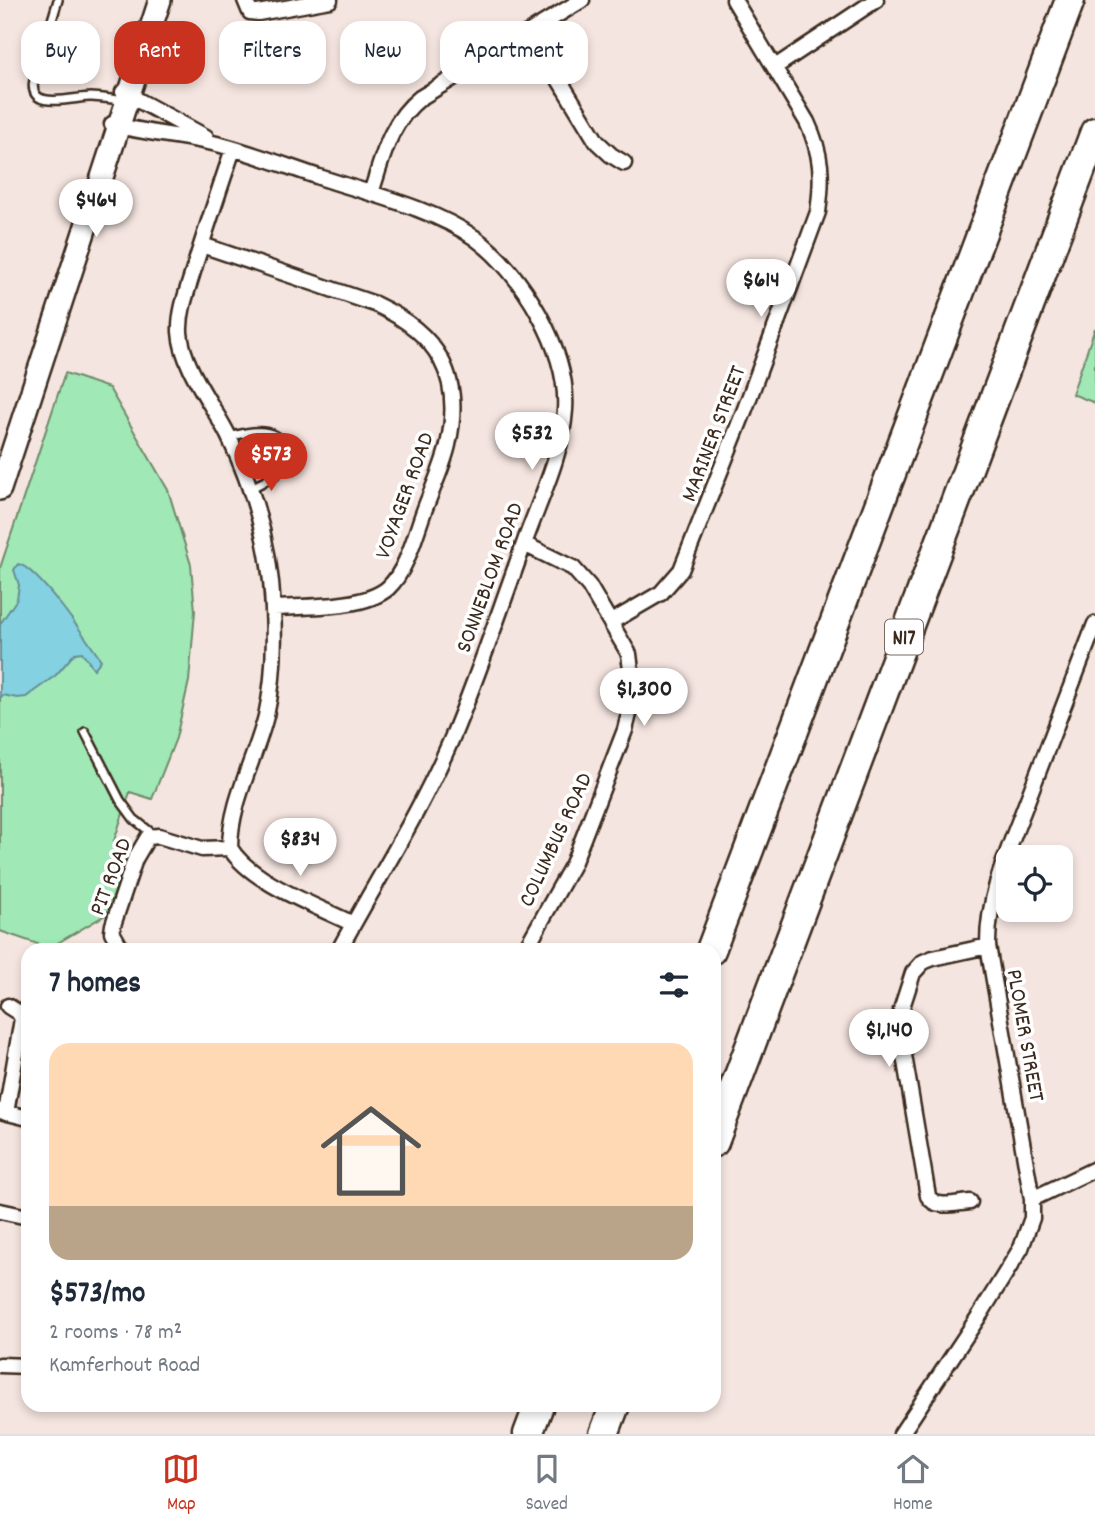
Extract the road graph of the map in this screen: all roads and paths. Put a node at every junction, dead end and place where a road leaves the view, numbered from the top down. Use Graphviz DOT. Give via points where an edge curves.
graph roads {
  1 [pos="58,0"];
  2 [pos="152,0"];
  3 [pos="160,0"];
  4 [pos="246,0"];
  5 [pos="331,0"];
  6 [pos="582,0"];
  7 [pos="734,0"];
  8 [pos="876,0"];
  9 [pos="1070,0"];
  10 [pos="548,21"];
  11 [pos="775,67"];
  12 [pos="447,84"];
  13 [pos="562,84"];
  14 [pos="123,95"];
  15 [pos="114,125"];
  16 [pos="1095,131"];
  17 [pos="226,147"];
  18 [pos="624,163"];
  19 [pos="371,194"];
  20 [pos="202,245"];
  21 [pos="229,437"];
  22 [pos="0,464"];
  23 [pos="251,488"];
  24 [pos="0,489"];
  25 [pos="524,544"];
  26 [pos="273,608"];
  27 [pos="611,622"];
  28 [pos="1095,624"];
  29 [pos="85,732"];
  30 [pos="154,835"];
  31 [pos="230,848"];
  32 [pos="353,924"];
  33 [pos="118,943"];
  34 [pos="343,943"];
  35 [pos="530,943"];
  36 [pos="714,943"];
  37 [pos="988,946"];
  38 [pos="8,1006"];
  39 [pos="21,1017"];
  40 [pos="21,1024"];
  41 [pos="3,1112"];
  42 [pos="21,1116"];
  43 [pos="721,1123"];
  44 [pos="1095,1169"];
  45 [pos="1032,1199"];
  46 [pos="970,1202"];
  47 [pos="0,1211"];
  48 [pos="21,1216"];
  49 [pos="0,1365"];
  50 [pos="21,1366"];
  51 [pos="536,1412"];
  52 [pos="612,1412"];
  53 [pos="528,1434"];
  54 [pos="604,1434"];
  55 [pos="901,1434"];
  1 -- 14 [label="lane" via="34,94 49,101"];
  2 -- 14 [label="street"];
  3 -- 14 [label="street"];
  4 -- 5 [label="street" via="250,12 258,13"];
  6 -- 10 [label="street"];
  7 -- 11 [label="street, MARINER STREET"];
  8 -- 11 [label="street"];
  9 -- 36 [label="highway"];
  11 -- 27 [label="street, MARINER STREET" via="815,138 822,184 818,212 686,560 661,593"];
  12 -- 19 [label="street" via="408,108 396,124"];
  13 -- 18 [label="street" via="597,142"];
  14 -- 15 [label="street"];
  14 -- 17 [label="street, SONNEBLOM ROAD"];
  15 -- 17 [label="street, SONNEBLOM ROAD"];
  15 -- 22 [label="street"];
  15 -- 24 [label="street"];
  16 -- 43 [label="highway, N17"];
  17 -- 19 [label="street, SONNEBLOM ROAD"];
  17 -- 20 [label="street"];
  19 -- 25 [label="street, SONNEBLOM ROAD" via="475,238 517,281 551,339 561,366 565,409 559,445"];
  20 -- 21 [label="street" via="181,318 182,345"];
  20 -- 26 [label="street, VOYAGER ROAD" via="395,313 425,335 444,365 450,386 453,408 447,449 404,562 388,587 361,601"];
  21 -- 23 [label="street"];
  21 -- 23 [label="lane" via="263,432 284,443 284,464"];
  23 -- 26 [label="street" via="264,533"];
  25 -- 27 [label="street, COLUMBUS ROAD" via="573,568"];
  25 -- 32 [label="street, SONNEBLOM ROAD" via="452,738"];
  26 -- 31 [label="street" via="270,691 237,803"];
  27 -- 35 [label="street, COLUMBUS ROAD" via="629,654 633,677 634,694 625,730 573,864"];
  28 -- 37 [label="street, PLOMER STREET" via="1006,857 990,908"];
  29 -- 30 [label="lane" via="120,800"];
  30 -- 31 [label="street, PIT ROAD" via="202,849"];
  30 -- 33 [label="street, PIT ROAD" via="144,841 135,859 113,925"];
  31 -- 32 [label="street" via="262,879"];
  32 -- 34 [label="street, SONNEBLOM ROAD"];
  37 -- 45 [label="street, PLOMER STREET"];
  37 -- 46 [label="street" via="933,958 917,967 899,1021 928,1196 938,1204"];
  38 -- 39 [label="street"];
  40 -- 41 [label="street"];
  41 -- 42 [label="street"];
  44 -- 45 [label="street"];
  45 -- 55 [label="street, PLOMER STREET" via="1032,1218 1021,1248"];
  47 -- 48 [label="street"];
  49 -- 50 [label="street"];
  51 -- 53 [label="highway"];
  52 -- 54 [label="highway"];
}
